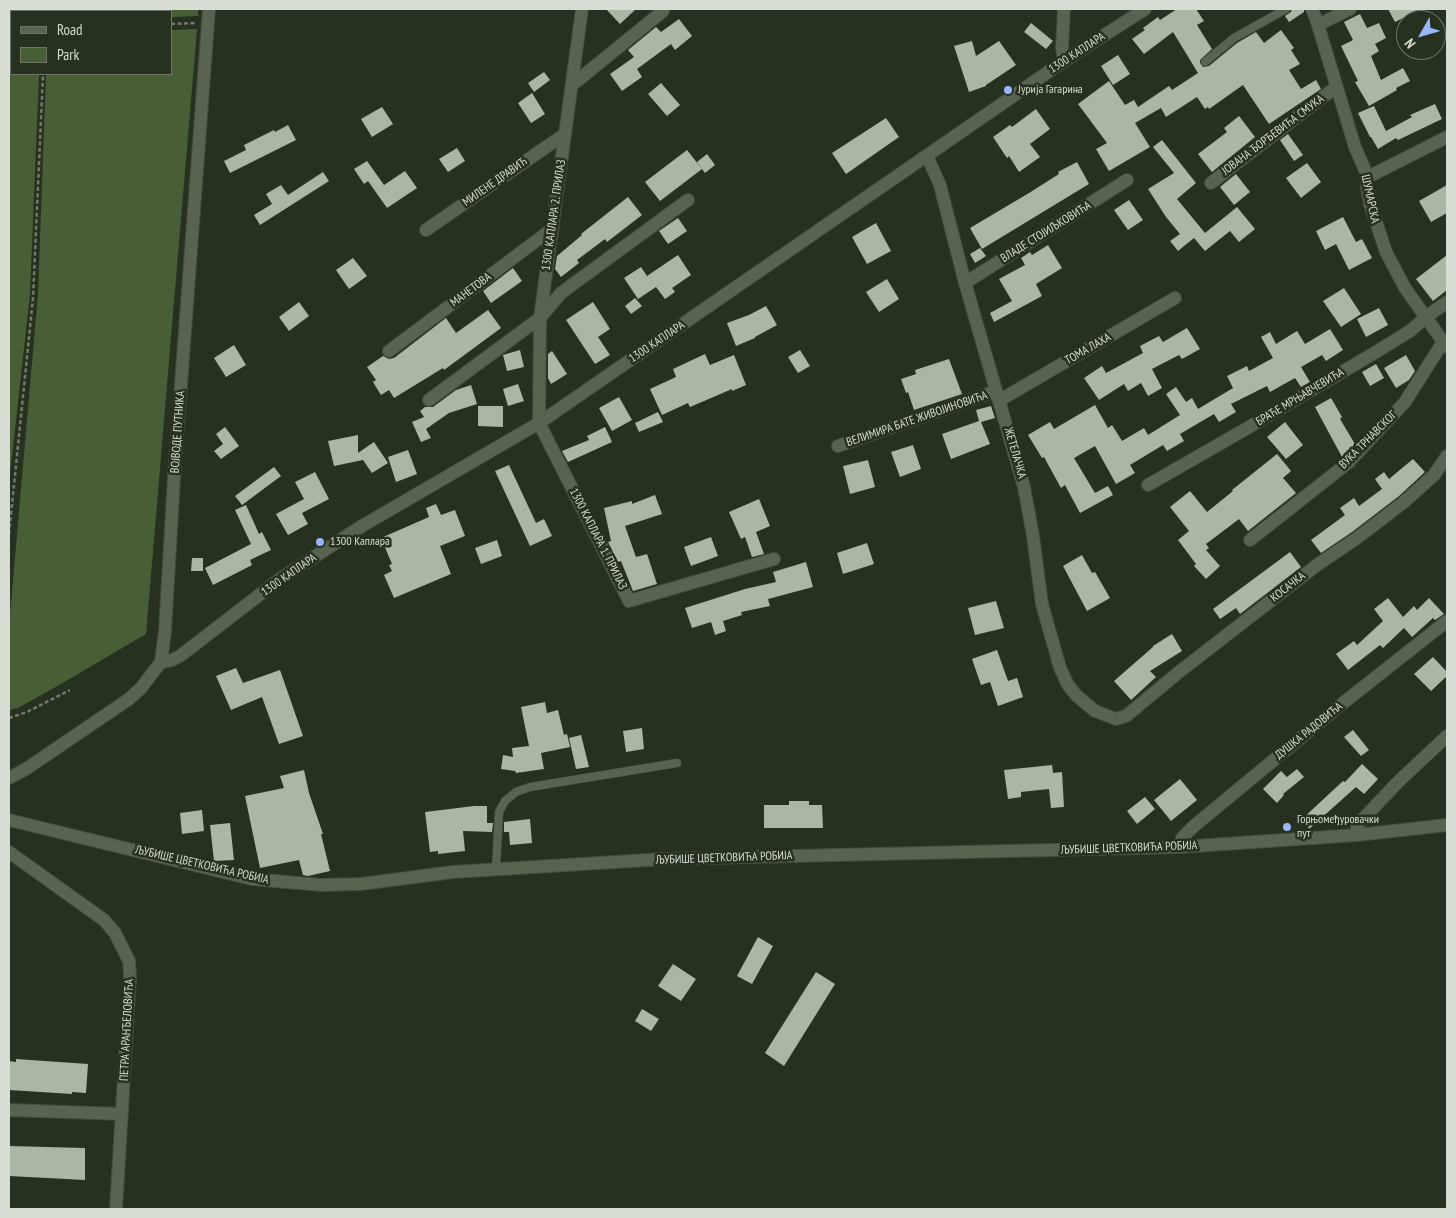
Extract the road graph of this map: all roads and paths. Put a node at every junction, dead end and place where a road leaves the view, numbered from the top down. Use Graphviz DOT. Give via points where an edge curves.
graph roads {
  1 [pos="209,9"];
  2 [pos="582,9"];
  3 [pos="1064,9"];
  4 [pos="1145,9"];
  5 [pos="1286,9"];
  6 [pos="1312,9"];
  7 [pos="1350,9"];
  8 [pos="664,11"];
  9 [pos="208,23"];
  10 [pos="172,24"];
  11 [pos="1318,25"];
  12 [pos="1064,61"];
  13 [pos="1205,62"];
  14 [pos="43,75"];
  15 [pos="572,85"];
  16 [pos="1336,87"];
  17 [pos="565,134"];
  18 [pos="1447,137"];
  19 [pos="927,156"];
  20 [pos="1368,177"];
  21 [pos="1127,180"];
  22 [pos="1210,183"];
  23 [pos="688,200"];
  24 [pos="552,229"];
  25 [pos="426,230"];
  26 [pos="965,283"];
  27 [pos="1175,298"];
  28 [pos="1447,302"];
  29 [pos="1426,316"];
  30 [pos="540,318"];
  31 [pos="1445,344"];
  32 [pos="390,351"];
  33 [pos="998,395"];
  34 [pos="429,400"];
  35 [pos="539,423"];
  36 [pos="838,446"];
  37 [pos="1447,456"];
  38 [pos="1148,485"];
  39 [pos="9,534"];
  40 [pos="1250,540"];
  41 [pos="774,559"];
  42 [pos="1447,621"];
  43 [pos="160,662"];
  44 [pos="70,690"];
  45 [pos="1126,716"];
  46 [pos="9,718"];
  47 [pos="1447,736"];
  48 [pos="677,763"];
  49 [pos="9,778"];
  50 [pos="9,820"];
  51 [pos="1447,825"];
  52 [pos="1357,835"];
  53 [pos="1180,847"];
  54 [pos="9,852"];
  55 [pos="496,869"];
  56 [pos="9,1110"];
  57 [pos="122,1114"];
  58 [pos="116,1209"];
  1 -- 9 [label="street, ВОЈВОДЕ ПУТНИКА"];
  2 -- 15 [label="street, 1300 КАПЛАРА 2. ПРИЛАЗ"];
  3 -- 12 [label="street"];
  4 -- 12 [label="street, 1300 КАПЛАРА"];
  5 -- 13 [label="lane" via="1234,38"];
  6 -- 11 [label="street, ШУМАРСКА"];
  7 -- 11 [label="street"];
  8 -- 15 [label="street"];
  9 -- 10 [label="path"];
  9 -- 43 [label="street, ВОЈВОДЕ ПУТНИКА" via="165,631"];
  11 -- 16 [label="street, ШУМАРСКА"];
  12 -- 19 [label="street, 1300 КАПЛАРА"];
  14 -- 39 [label="path" via="33,298"];
  15 -- 17 [label="street, 1300 КАПЛАРА 2. ПРИЛАЗ"];
  16 -- 20 [label="street, ШУМАРСКА"];
  16 -- 22 [label="street, ЈОВАНА ЂОРЂЕВИЋА СМУКА"];
  17 -- 24 [label="street, 1300 КАПЛАРА 2. ПРИЛАЗ"];
  17 -- 25 [label="street, МИЛЕНЕ ДРАВИЋ"];
  18 -- 20 [label="street"];
  19 -- 26 [label="street, ЖЕТЕЛАЧКА" via="940,185"];
  19 -- 35 [label="street, 1300 КАПЛАРА"];
  20 -- 29 [label="street, ШУМАРСКА" via="1370,204 1386,252 1405,288"];
  21 -- 26 [label="street, ВЛАДЕ СТОЈИЉКОВИЋА"];
  23 -- 30 [label="street" via="561,293"];
  24 -- 30 [label="street, 1300 КАПЛАРА 2. ПРИЛАЗ"];
  24 -- 32 [label="street, МАНЕТОВА"];
  26 -- 33 [label="street, ЖЕТЕЛАЧКА"];
  27 -- 33 [label="street, ТОМА ЛАХА"];
  28 -- 29 [label="street, БРАЋЕ МРЊАВЧЕВИЋА"];
  29 -- 31 [label="street, ШУМАРСКА"];
  29 -- 38 [label="street, БРАЋЕ МРЊАВЧЕВИЋА" via="1410,331 1368,357"];
  30 -- 34 [label="street"];
  30 -- 35 [label="street, 1300 КАПЛАРА 2. ПРИЛАЗ"];
  31 -- 40 [label="street, ВУКА ТРНАВСКОГ" via="1405,402 1349,462"];
  33 -- 36 [label="street, ВЕЛИМИРА БАТЕ ЖИВОЈИНОВИЋА"];
  33 -- 45 [label="street, ЖЕТЕЛАЧКА" via="1024,487 1042,604 1060,668 1077,696 1095,710 1116,719"];
  35 -- 41 [label="street, 1300 КАПЛАРА 1. ПРИЛАЗ" via="630,601"];
  35 -- 43 [label="street, 1300 КАПЛАРА" via="362,526 280,579 180,656"];
  37 -- 45 [label="street, КОСАЧКА" via="1434,475 1404,502 1279,594"];
  42 -- 53 [label="street, ДУШКА РАДОВИЋА" via="1194,826 1182,838"];
  43 -- 49 [label="street, ВОЈВОДЕ ПУТНИКА" via="129,699"];
  44 -- 46 [label="path"];
  47 -- 52 [label="street" via="1357,825"];
  48 -- 55 [label="lane" via="516,792 505,801 499,812"];
  50 -- 55 [label="street, ЉУБИШЕ ЦВЕТКОВИЋА РОБИЈА" via="266,881 361,884"];
  51 -- 52 [label="street, ЉУБИШЕ ЦВЕТКОВИЋА РОБИЈА"];
  52 -- 53 [label="street, ЉУБИШЕ ЦВЕТКОВИЋА РОБИЈА"];
  53 -- 55 [label="street, ЉУБИШЕ ЦВЕТКОВИЋА РОБИЈА" via="664,859"];
  54 -- 57 [label="street, ПЕТРА АРАНЂЕЛОВИЋА" via="104,920 124,948 130,976"];
  56 -- 57 [label="street"];
  57 -- 58 [label="street, ПЕТРА АРАНЂЕЛОВИЋА"];
}
